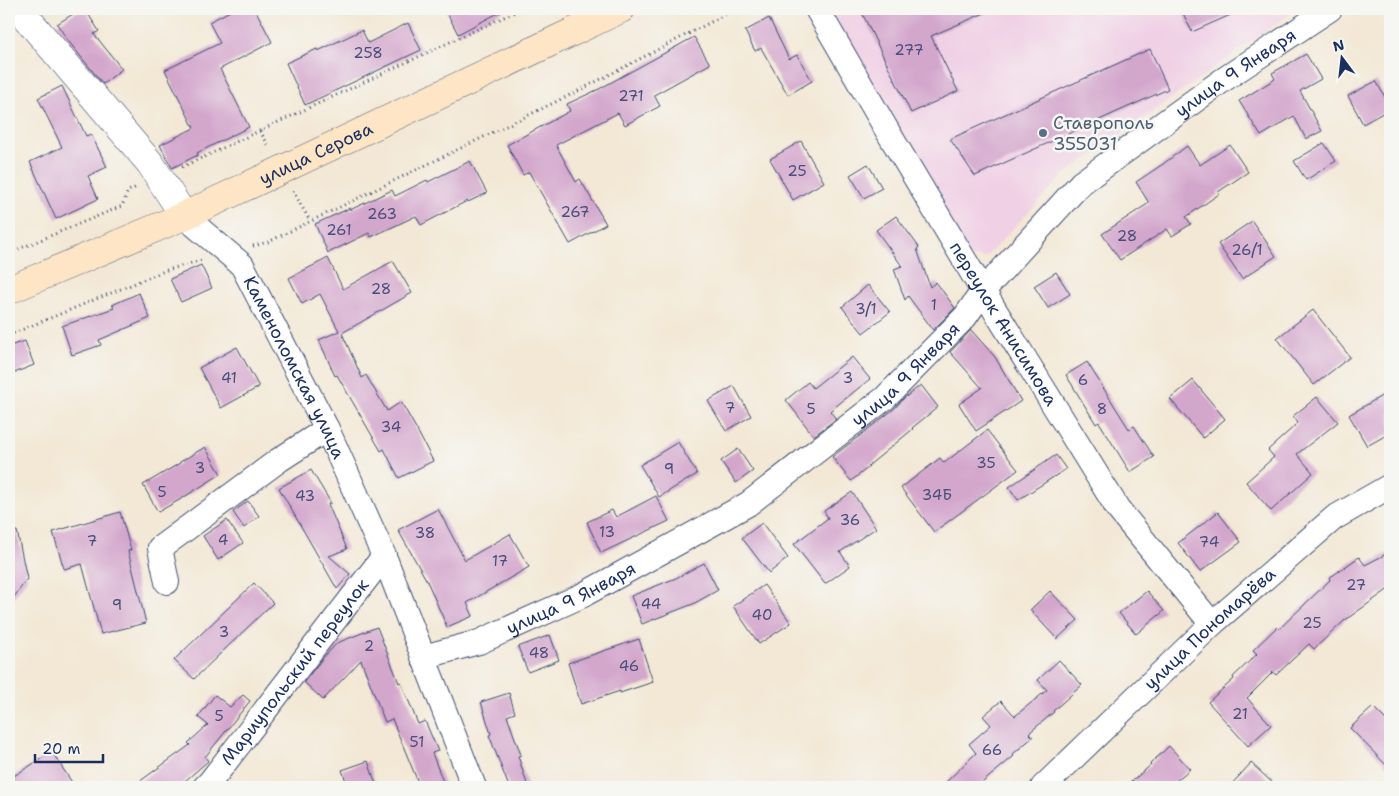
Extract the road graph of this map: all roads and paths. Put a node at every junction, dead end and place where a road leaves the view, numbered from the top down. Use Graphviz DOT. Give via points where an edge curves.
graph roads {
  1 [pos="19,9"];
  2 [pos="521,9"];
  3 [pos="621,9"];
  4 [pos="736,9"];
  5 [pos="817,9"];
  6 [pos="1330,9"];
  7 [pos="159,178"];
  8 [pos="184,216"];
  9 [pos="9,253"];
  10 [pos="228,253"];
  11 [pos="9,290"];
  12 [pos="983,291"];
  13 [pos="9,334"];
  14 [pos="327,429"];
  15 [pos="1390,486"];
  16 [pos="384,556"];
  17 [pos="167,582"];
  18 [pos="1212,624"];
  19 [pos="423,657"];
  20 [pos="205,787"];
  21 [pos="474,787"];
  22 [pos="1043,787"];
  1 -- 7 [label="street, Каменоломская улица" via="150,163"];
  2 -- 7 [label="path"];
  3 -- 8 [label="main road, улица Серова"];
  4 -- 10 [label="path" via="578,91 268,242"];
  5 -- 12 [label="street, переулок Анисимова"];
  6 -- 12 [label="street, улица 9 Января" via="1223,80 1081,183"];
  7 -- 8 [label="street, Каменоломская улица"];
  7 -- 9 [label="path" via="128,191 122,206"];
  8 -- 10 [label="street, Каменоломская улица"];
  8 -- 11 [label="main road, улица Серова"];
  10 -- 13 [label="path" via="167,270"];
  10 -- 14 [label="street, Каменоломская улица" via="242,265"];
  12 -- 18 [label="street, переулок Анисимова" via="1118,509"];
  12 -- 19 [label="street, улица 9 Января" via="965,317 885,398 748,504 581,596 479,642"];
  14 -- 16 [label="street, Каменоломская улица"];
  14 -- 17 [label="street" via="160,548"];
  15 -- 18 [label="street, улица Пономарёва" via="1334,518"];
  16 -- 19 [label="street, Каменоломская улица"];
  16 -- 20 [label="street, Мариупольский переулок"];
  18 -- 22 [label="street, улица Пономарёва"];
  19 -- 21 [label="street, Каменоломская улица"];
}
